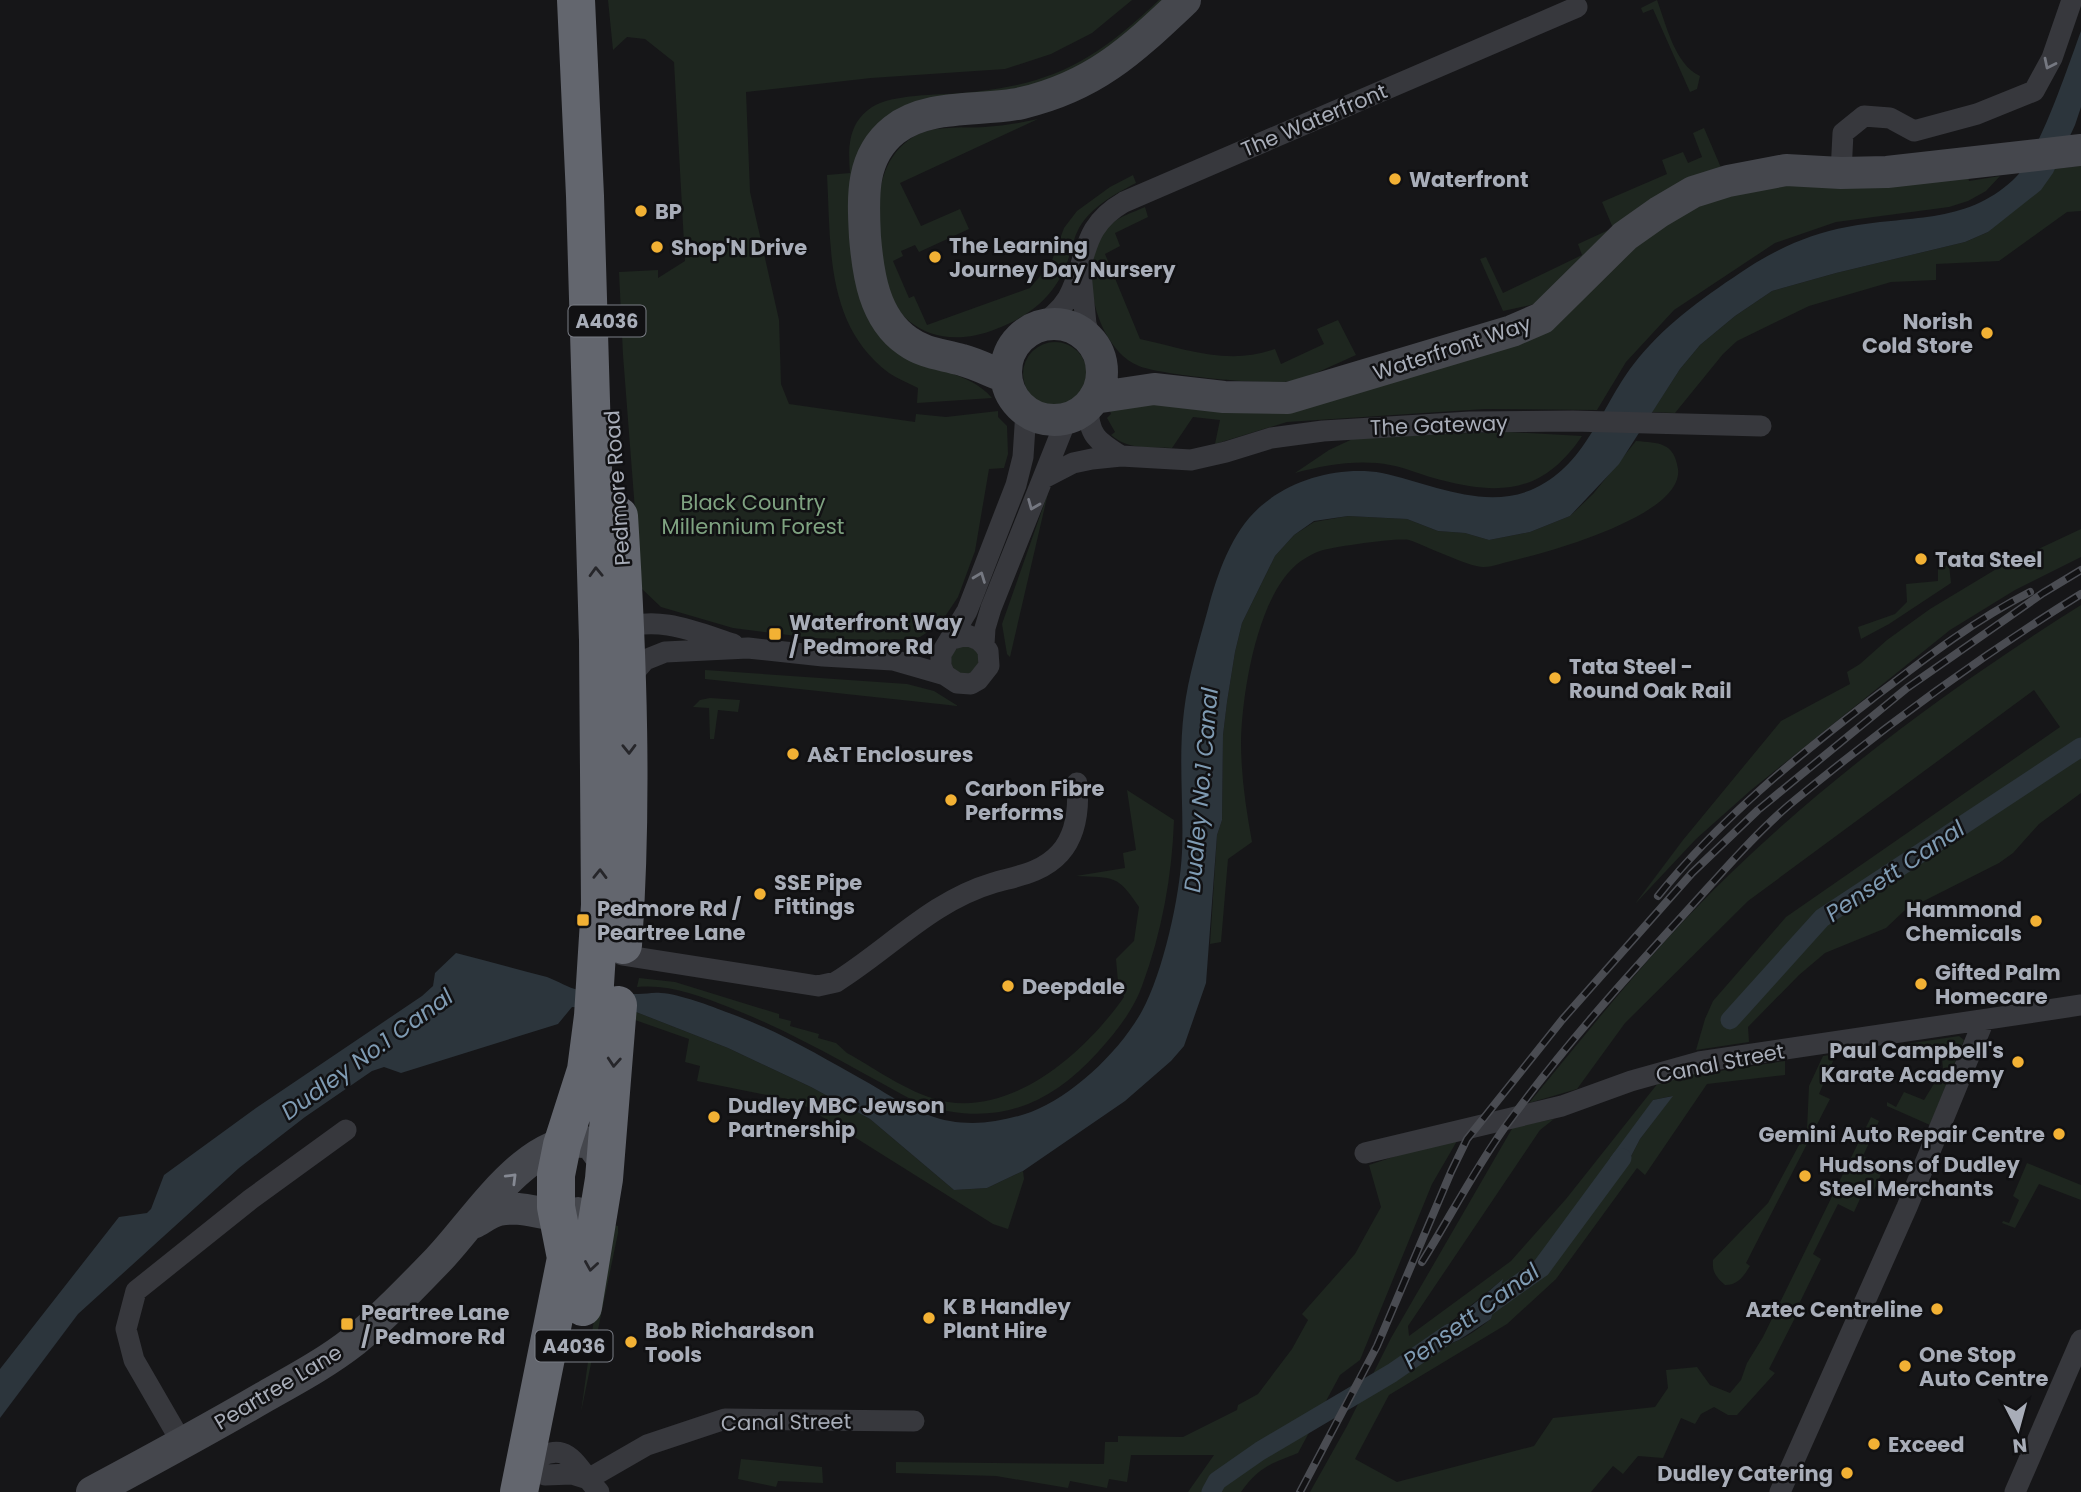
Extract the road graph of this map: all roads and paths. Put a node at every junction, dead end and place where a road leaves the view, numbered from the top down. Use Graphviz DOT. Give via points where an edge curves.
graph roads {
  1 [pos="576,0"];
  2 [pos="595,0"];
  3 [pos="1185,0"];
  4 [pos="2072,0"];
  5 [pos="1577,7"];
  6 [pos="2081,150"];
  7 [pos="1841,173"];
  8 [pos="1080,264"];
  9 [pos="1029,333"];
  10 [pos="1096,349"];
  11 [pos="960,359"];
  12 [pos="1006,377"];
  13 [pos="1154,388"];
  14 [pos="1083,407"];
  15 [pos="1026,411"];
  16 [pos="1761,426"];
  17 [pos="1121,456"];
  18 [pos="1044,478"];
  19 [pos="621,635"];
  20 [pos="947,644"];
  21 [pos="984,645"];
  22 [pos="748,648"];
  23 [pos="665,652"];
  24 [pos="893,660"];
  25 [pos="945,675"];
  26 [pos="1077,783"];
  27 [pos="613,968"];
  28 [pos="2081,1005"];
  29 [pos="605,1017"];
  30 [pos="1984,1020"];
  31 [pos="346,1130"];
  32 [pos="562,1145"];
  33 [pos="1365,1153"];
  34 [pos="604,1181"];
  35 [pos="559,1216"];
  36 [pos="472,1223"];
  37 [pos="2081,1340"];
  38 [pos="914,1421"];
  39 [pos="182,1443"];
  40 [pos="536,1475"];
  41 [pos="594,1486"];
  42 [pos="92,1492"];
  43 [pos="1780,1492"];
  44 [pos="2015,1492"];
  19 -- 1 [label="highway, Pedmore Road / A4036, one-way" via="585,210"];
  2 -- 19 [label="highway, Pedmore Road / A4036"];
  3 -- 11 [label="street" via="1121,58 1087,79 1023,102 911,119 881,144 863,194 868,271 874,292 894,329 908,342 930,353"];
  4 -- 7 [label="street, one-way" via="2052,58 2034,91 1977,114 1914,131 1889,118 1864,116 1843,133"];
  5 -- 8 [label="street, The Waterfront" via="1124,202 1097,223"];
  6 -- 7 [label="street, Waterfront Way"];
  7 -- 13 [label="street, Waterfront Way" via="1786,170 1693,192 1625,236 1542,318 1513,331 1288,398 1224,397"];
  8 -- 9 [label="street, The Waterfront" via="1058,311"];
  8 -- 10 [label="street, The Waterfront" via="1086,324"];
  9 -- 10 [label="street, Waterfront Way" via="1059,325 1072,328"];
  9 -- 11 [label="street, Waterfront Way"];
  9 -- 12 [label="street" via="1009,356"];
  10 -- 13 [label="street, Waterfront Way" via="1120,373"];
  10 -- 14 [label="street" via="1101,376"];
  11 -- 12 [label="street"];
  12 -- 15 [label="street" via="1012,396"];
  13 -- 14 [label="street, Waterfront Way"];
  14 -- 15 [label="street, Waterfront Way" via="1045,419"];
  14 -- 17 [label="street" via="1093,435"];
  14 -- 18 [label="street"];
  20 -- 15 [label="street, one-way" via="967,611 1016,485"];
  16 -- 17 [label="street, The Gateway" via="1470,422 1271,438 1191,460"];
  17 -- 18 [label="street, The Gateway" via="1073,463"];
  18 -- 21 [label="street, one-way" via="991,608"];
  19 -- 22 [label="street"];
  19 -- 23 [label="street"];
  19 -- 23 [label="street" via="645,660"];
  19 -- 27 [label="highway, Pedmore Road / A4036" via="601,849"];
  20 -- 21 [label="street" via="967,635"];
  20 -- 24 [label="street"];
  20 -- 25 [label="street" via="940,659"];
  21 -- 25 [label="street" via="989,666 978,680 962,684"];
  22 -- 23 [label="street"];
  22 -- 24 [label="street"];
  24 -- 25 [label="street"];
  26 -- 27 [label="street" via="1070,837 1044,868 969,891 946,903 836,982 818,986"];
  27 -- 29 [label="highway, A4036"];
  28 -- 30 [label="street, Canal Street"];
  29 -- 32 [label="highway, A4036"];
  29 -- 34 [label="highway, A4036, one-way" via="611,1106"];
  30 -- 33 [label="street, Canal Street" via="1699,1062 1562,1106"];
  30 -- 43 [label="street" via="1908,1207"];
  31 -- 39 [label="street" via="136,1291 127,1329 134,1360"];
  32 -- 34 [label="street" via="577,1140 591,1143"];
  32 -- 35 [label="highway, A4036" via="555,1191"];
  36 -- 32 [label="street, Peartree Lane, one-way" via="530,1159"];
  34 -- 35 [label="street" via="582,1212"];
  34 -- 40 [label="highway, A4036, one-way" via="588,1285"];
  35 -- 36 [label="street, Peartree Lane" via="497,1210"];
  35 -- 40 [label="highway, A4036" via="566,1258"];
  36 -- 39 [label="street, Peartree Lane" via="353,1342"];
  37 -- 44 [label="street"];
  38 -- 41 [label="street, Canal Street" via="725,1419 647,1445"];
  39 -- 42 [label="street, Peartree Lane"];
  40 -- 41 [label="street, Canal Street" via="572,1458"];
}
